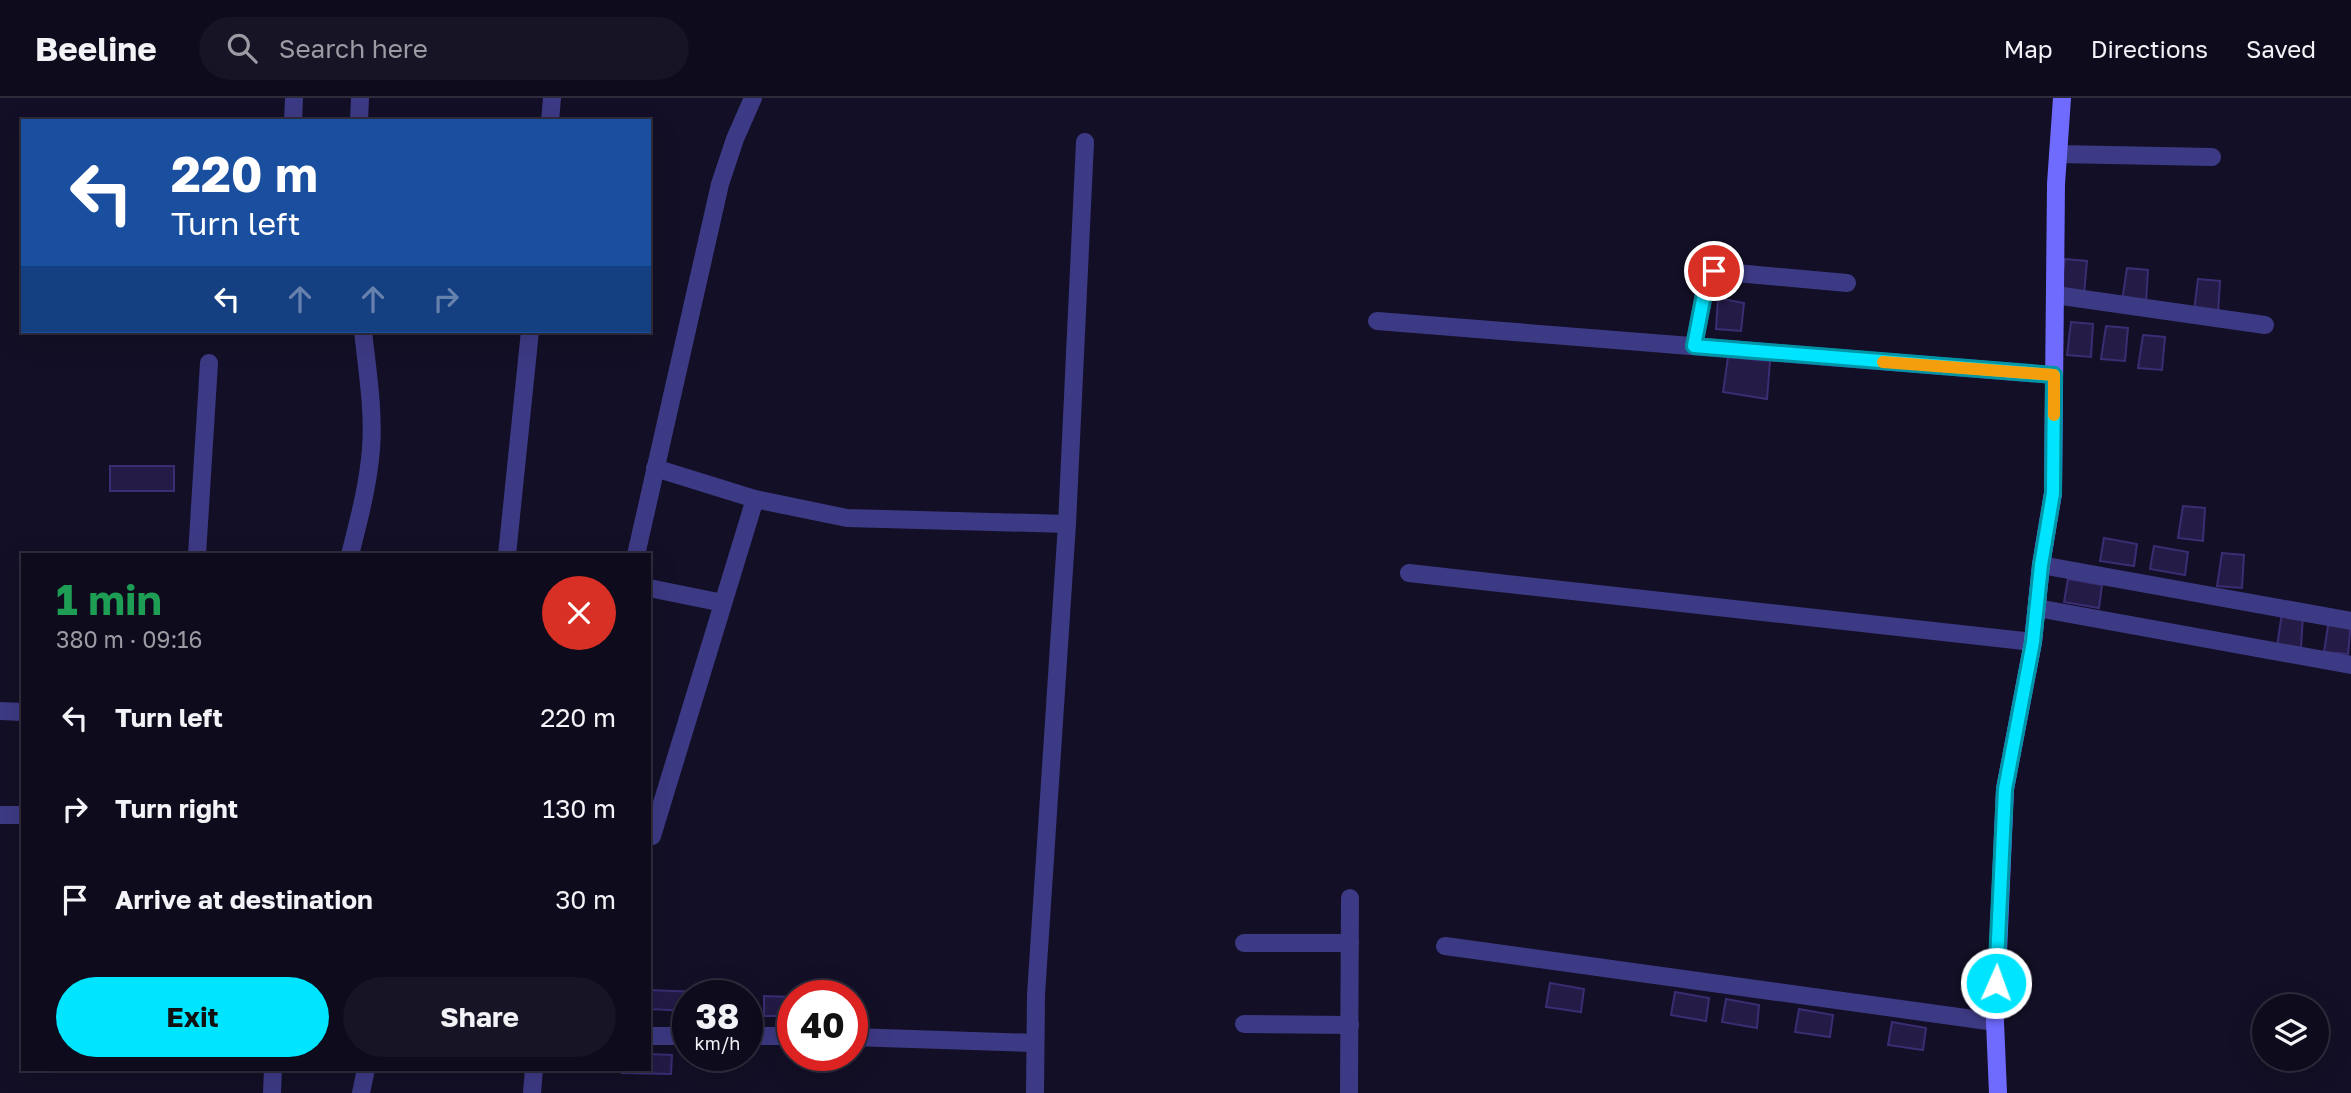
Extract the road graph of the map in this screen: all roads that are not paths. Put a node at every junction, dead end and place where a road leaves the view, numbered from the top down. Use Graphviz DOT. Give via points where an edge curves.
graph roads {
  1 [pos="295,98"];
  2 [pos="360,98"];
  3 [pos="552,98"];
  4 [pos="752,98"];
  5 [pos="2062,98"];
  6 [pos="293,119"];
  7 [pos="359,119"];
  8 [pos="550,119"];
  9 [pos="1085,142"];
  10 [pos="2058,154"];
  11 [pos="2212,157"];
  12 [pos="1847,284"];
  13 [pos="2055,295"];
  14 [pos="1377,320"];
  15 [pos="2265,326"];
  16 [pos="363,333"];
  17 [pos="530,333"];
  18 [pos="1694,346"];
  19 [pos="209,363"];
  20 [pos="2054,375"];
  21 [pos="655,468"];
  22 [pos="755,499"];
  23 [pos="1067,524"];
  24 [pos="197,553"];
  25 [pos="351,553"];
  26 [pos="507,553"];
  27 [pos="636,553"];
  28 [pos="2041,565"];
  29 [pos="1409,573"];
  30 [pos="651,588"];
  31 [pos="723,603"];
  32 [pos="2037,608"];
  33 [pos="2351,621"];
  34 [pos="2033,642"];
  35 [pos="2351,665"];
  36 [pos="0,711"];
  37 [pos="21,712"];
  38 [pos="0,815"];
  39 [pos="21,815"];
  40 [pos="652,836"];
  41 [pos="1350,898"];
  42 [pos="1244,943"];
  43 [pos="1350,943"];
  44 [pos="1445,946"];
  45 [pos="1995,1022"];
  46 [pos="1244,1024"];
  47 [pos="1350,1025"];
  48 [pos="651,1036"];
  49 [pos="672,1036"];
  50 [pos="868,1038"];
  51 [pos="1035,1043"];
  52 [pos="273,1071"];
  53 [pos="366,1071"];
  54 [pos="534,1071"];
  55 [pos="272,1093"];
  56 [pos="361,1093"];
  57 [pos="532,1093"];
  58 [pos="1035,1093"];
  59 [pos="1349,1093"];
  60 [pos="1998,1093"];
  1 -- 6 [label="street"];
  2 -- 7 [label="street"];
  3 -- 8 [label="street"];
  4 -- 21 [label="street" via="720,184"];
  5 -- 10 [label="street"];
  9 -- 23 [label="street"];
  10 -- 11 [label="street"];
  10 -- 13 [label="street"];
  12 -- 18 [label="street" via="1714,271 1705,289"];
  13 -- 15 [label="street"];
  13 -- 20 [label="street"];
  14 -- 18 [label="street"];
  16 -- 25 [label="street" via="371,446 366,494"];
  17 -- 26 [label="street"];
  18 -- 20 [label="street"];
  19 -- 24 [label="street"];
  20 -- 28 [label="street" via="2053,493"];
  21 -- 22 [label="street"];
  21 -- 27 [label="street"];
  22 -- 23 [label="street" via="847,518"];
  22 -- 31 [label="street"];
  23 -- 51 [label="street"];
  28 -- 32 [label="street"];
  28 -- 33 [label="street"];
  29 -- 34 [label="street"];
  30 -- 31 [label="street"];
  31 -- 40 [label="street"];
  32 -- 34 [label="street"];
  32 -- 35 [label="street"];
  34 -- 45 [label="street" via="2005,789"];
  36 -- 37 [label="street"];
  38 -- 39 [label="street"];
  41 -- 43 [label="street"];
  42 -- 43 [label="street"];
  43 -- 47 [label="street"];
  44 -- 45 [label="street"];
  45 -- 60 [label="street"];
  46 -- 47 [label="street"];
  47 -- 59 [label="street"];
  48 -- 49 [label="street"];
  50 -- 51 [label="street"];
  51 -- 58 [label="street"];
  52 -- 55 [label="street"];
  53 -- 56 [label="street"];
  54 -- 57 [label="street"];
}
